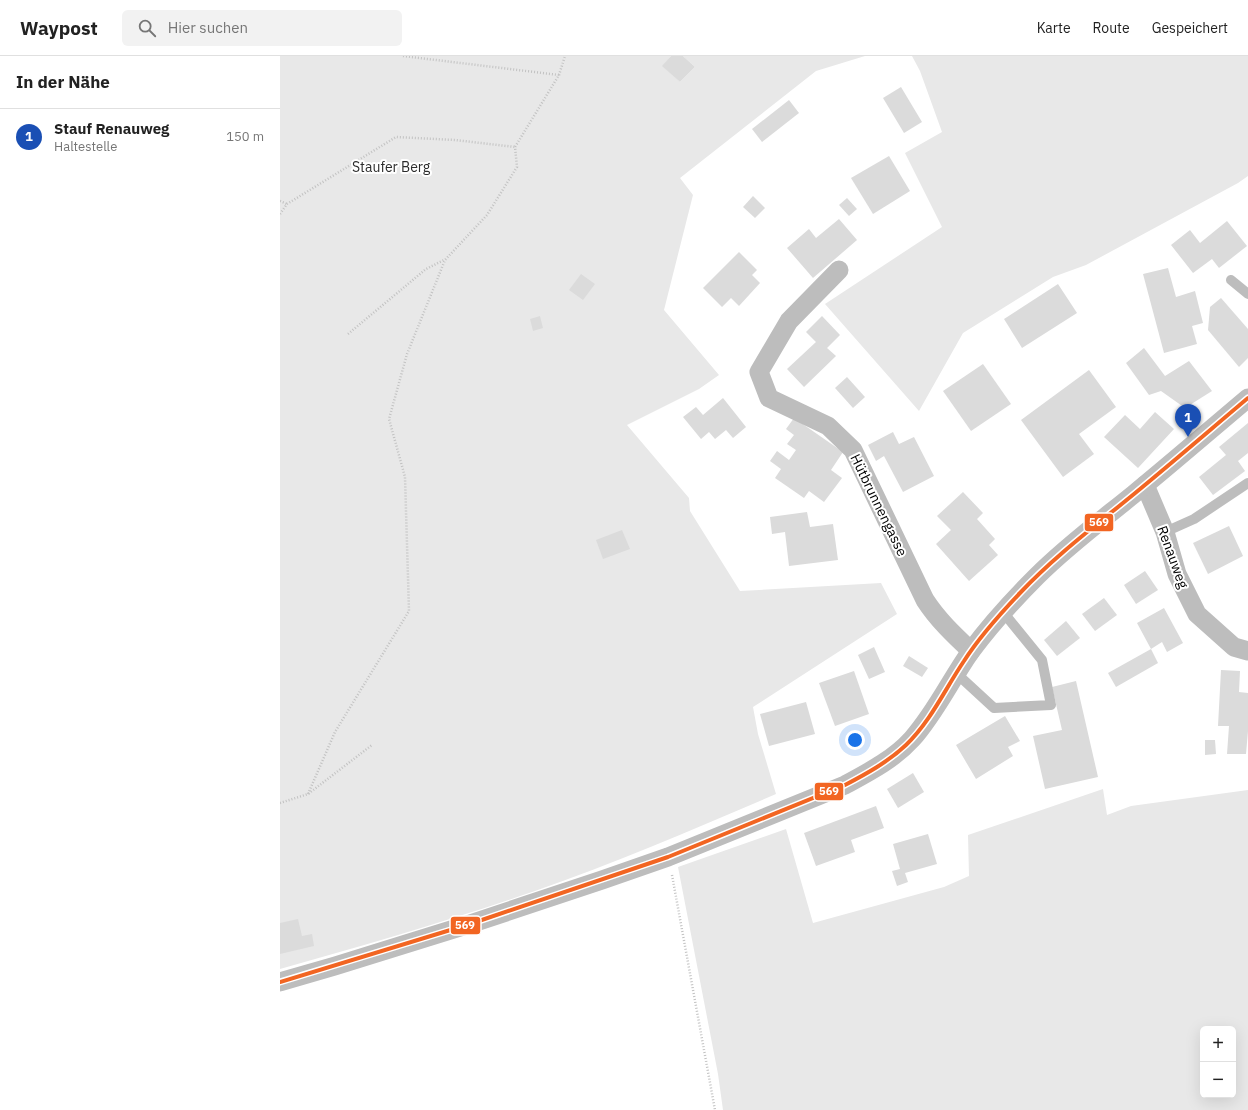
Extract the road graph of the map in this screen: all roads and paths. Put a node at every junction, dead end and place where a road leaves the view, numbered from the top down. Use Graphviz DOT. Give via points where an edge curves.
graph roads {
  1 [pos="403,56"];
  2 [pos="565,56"];
  3 [pos="559,75"];
  4 [pos="515,147"];
  5 [pos="280,202"];
  6 [pos="287,204"];
  7 [pos="280,214"];
  8 [pos="445,260"];
  9 [pos="839,270"];
  10 [pos="1231,280"];
  11 [pos="1248,294"];
  12 [pos="348,334"];
  13 [pos="1248,398"];
  14 [pos="1248,483"];
  15 [pos="1145,485"];
  16 [pos="1165,532"];
  17 [pos="1003,612"];
  18 [pos="971,651"];
  19 [pos="1248,651"];
  20 [pos="956,673"];
  21 [pos="372,745"];
  22 [pos="308,794"];
  23 [pos="280,803"];
  24 [pos="668,857"];
  25 [pos="280,982"];
  26 [pos="715,1110"];
  1 -- 3 [label="path"];
  2 -- 3 [label="path"];
  3 -- 4 [label="path"];
  4 -- 6 [label="path" via="396,137"];
  4 -- 8 [label="path" via="516,167 487,215"];
  5 -- 6 [label="path"];
  6 -- 7 [label="path"];
  8 -- 12 [label="path" via="426,269"];
  8 -- 22 [label="path" via="407,354 389,418 405,477 409,612 335,732"];
  9 -- 18 [label="street, Hütbrunnengasse" via="789,320 759,372 769,398 828,426 853,450 925,600 934,615"];
  10 -- 11 [label="lane"];
  13 -- 15 [label="street"];
  14 -- 16 [label="lane" via="1194,520"];
  15 -- 16 [label="street, Renauweg"];
  15 -- 17 [label="street" via="1056,558"];
  16 -- 19 [label="street, Renauweg" via="1177,574 1197,614 1234,647"];
  17 -- 18 [label="street"];
  17 -- 20 [label="lane" via="1042,660 1051,705 994,708"];
  18 -- 20 [label="street"];
  20 -- 24 [label="street" via="928,719 912,739 883,764 845,785"];
  21 -- 22 [label="path"];
  22 -- 23 [label="path"];
  24 -- 25 [label="street" via="470,924"];
  24 -- 26 [label="path"];
}
